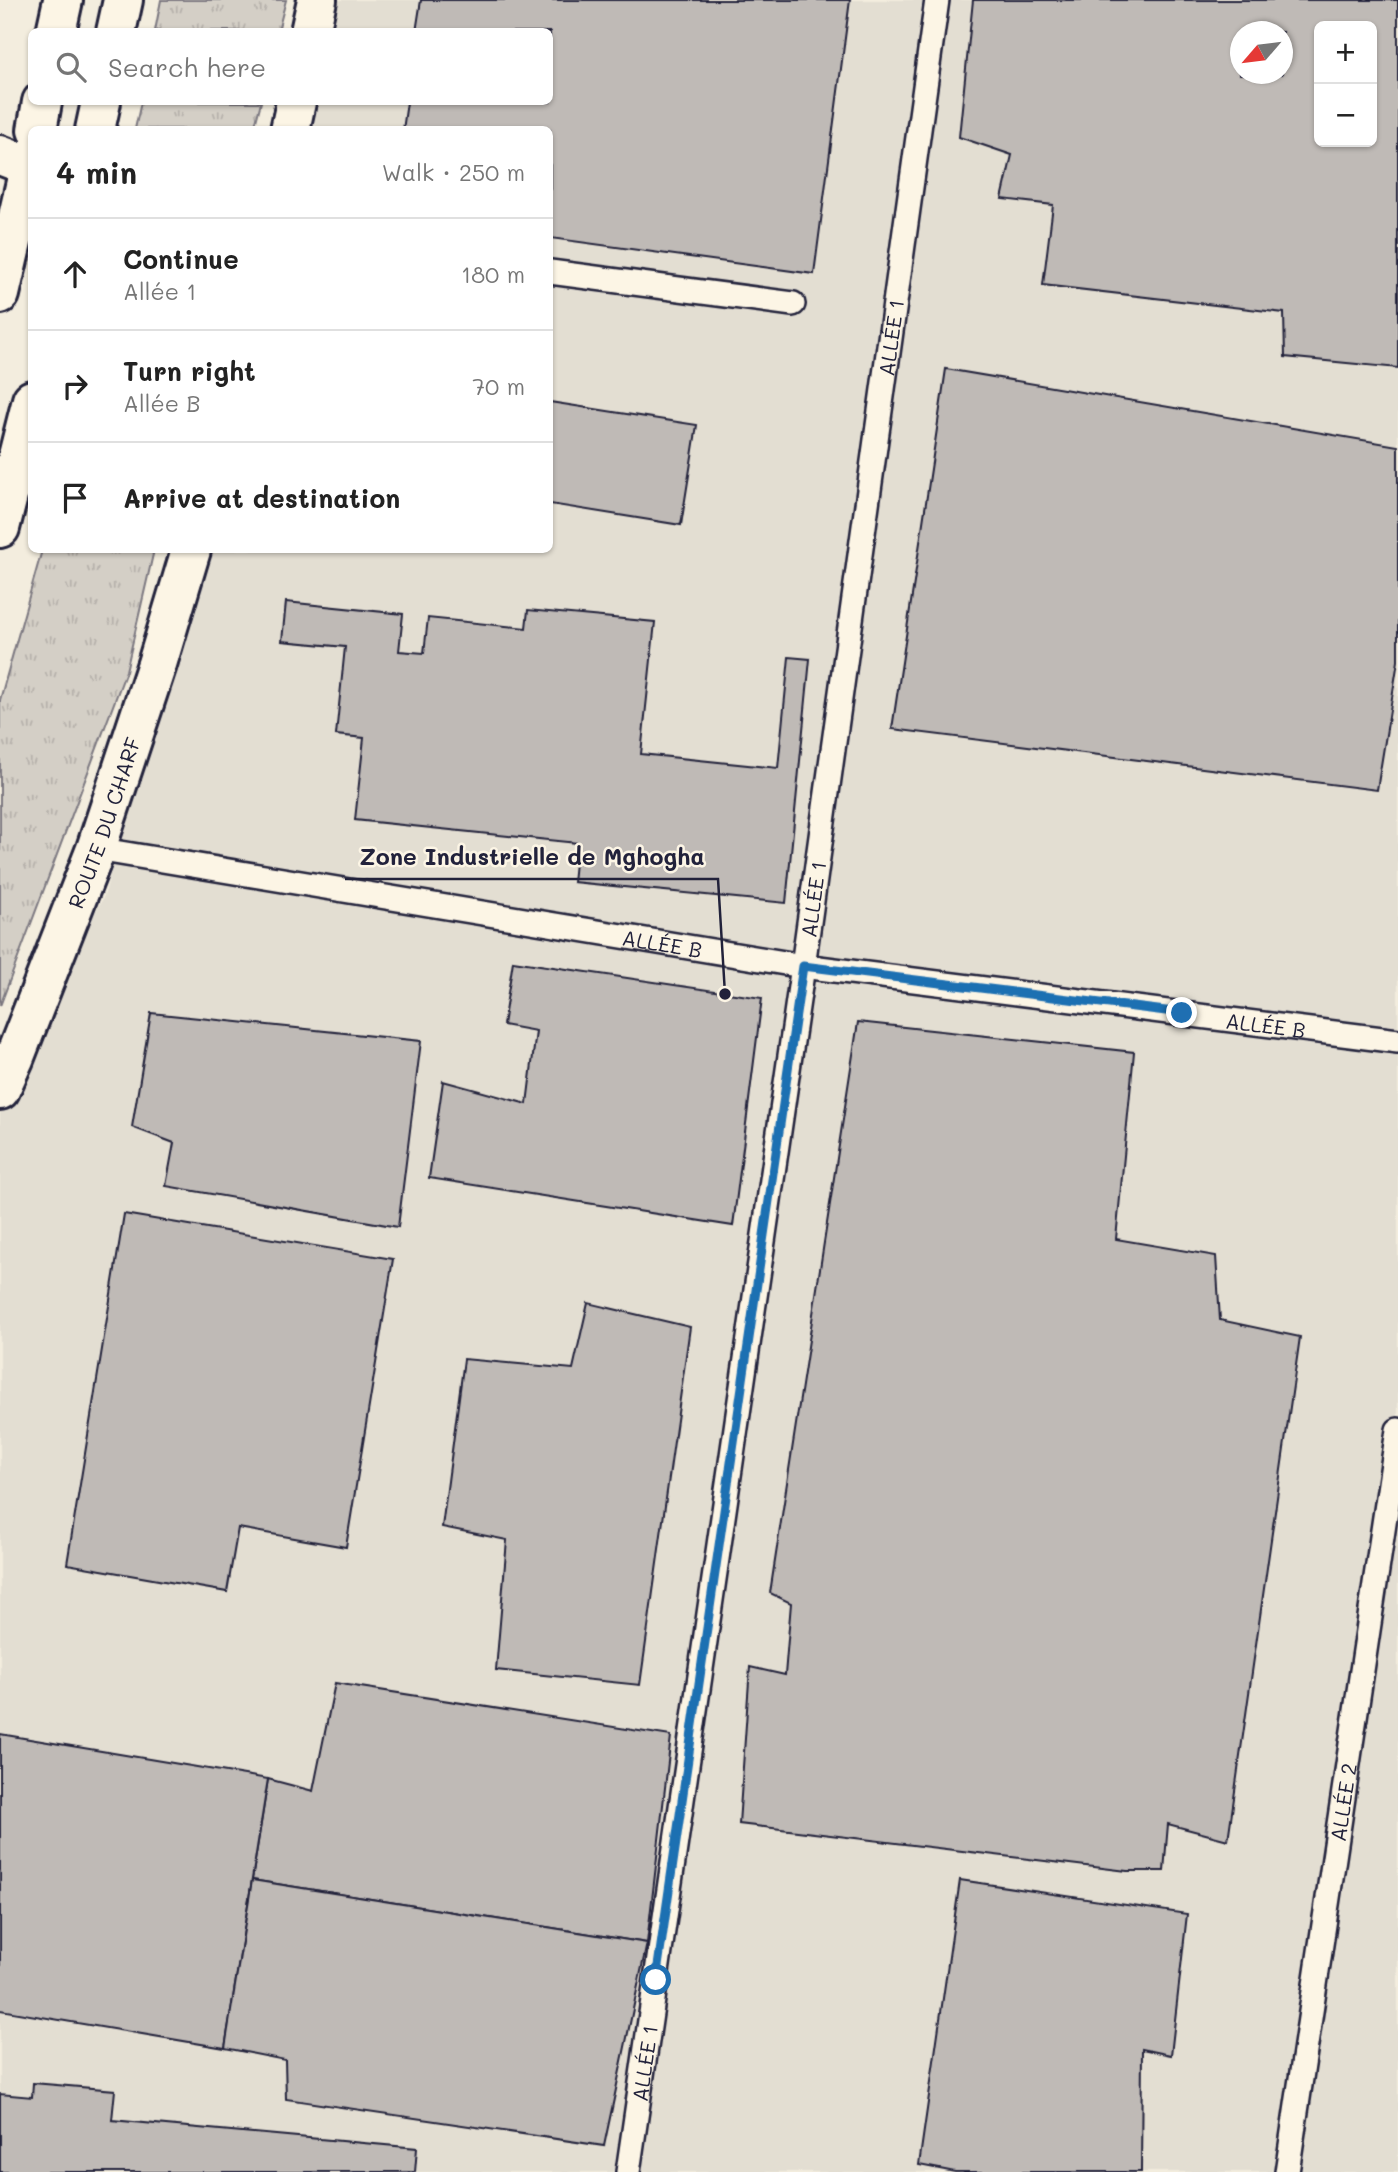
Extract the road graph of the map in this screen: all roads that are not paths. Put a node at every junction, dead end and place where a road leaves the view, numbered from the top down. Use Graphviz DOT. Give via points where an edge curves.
graph roads {
  1 [pos="63,0"];
  2 [pos="123,0"];
  3 [pos="317,0"];
  4 [pos="937,0"];
  5 [pos="57,28"];
  6 [pos="117,28"];
  7 [pos="311,28"];
  8 [pos="41,105"];
  9 [pos="100,105"];
  10 [pos="295,105"];
  11 [pos="38,126"];
  12 [pos="96,126"];
  13 [pos="291,126"];
  14 [pos="20,159"];
  15 [pos="553,272"];
  16 [pos="0,294"];
  17 [pos="793,304"];
  18 [pos="28,416"];
  19 [pos="0,528"];
  20 [pos="190,553"];
  21 [pos="96,849"];
  22 [pos="803,966"];
  23 [pos="1398,1041"];
  24 [pos="0,1090"];
  25 [pos="1398,1430"];
  26 [pos="628,2172"];
  27 [pos="1287,2172"];
  1 -- 5 [label="main road"];
  2 -- 6 [label="main road"];
  3 -- 7 [label="main road"];
  4 -- 22 [label="lane, ALLÉE 1"];
  8 -- 11 [label="main road"];
  9 -- 12 [label="main road"];
  10 -- 13 [label="main road"];
  14 -- 16 [label="main road"];
  15 -- 17 [label="lane"];
  18 -- 19 [label="main road"];
  20 -- 21 [label="main road, ROUTE DU CHARF"];
  21 -- 22 [label="lane, ALLÉE B"];
  21 -- 24 [label="main road, ROUTE DU CHARF"];
  22 -- 23 [label="lane, ALLÉE B"];
  22 -- 26 [label="lane, ALLÉE 1"];
  25 -- 27 [label="lane, ALLÉE 2"];
}
